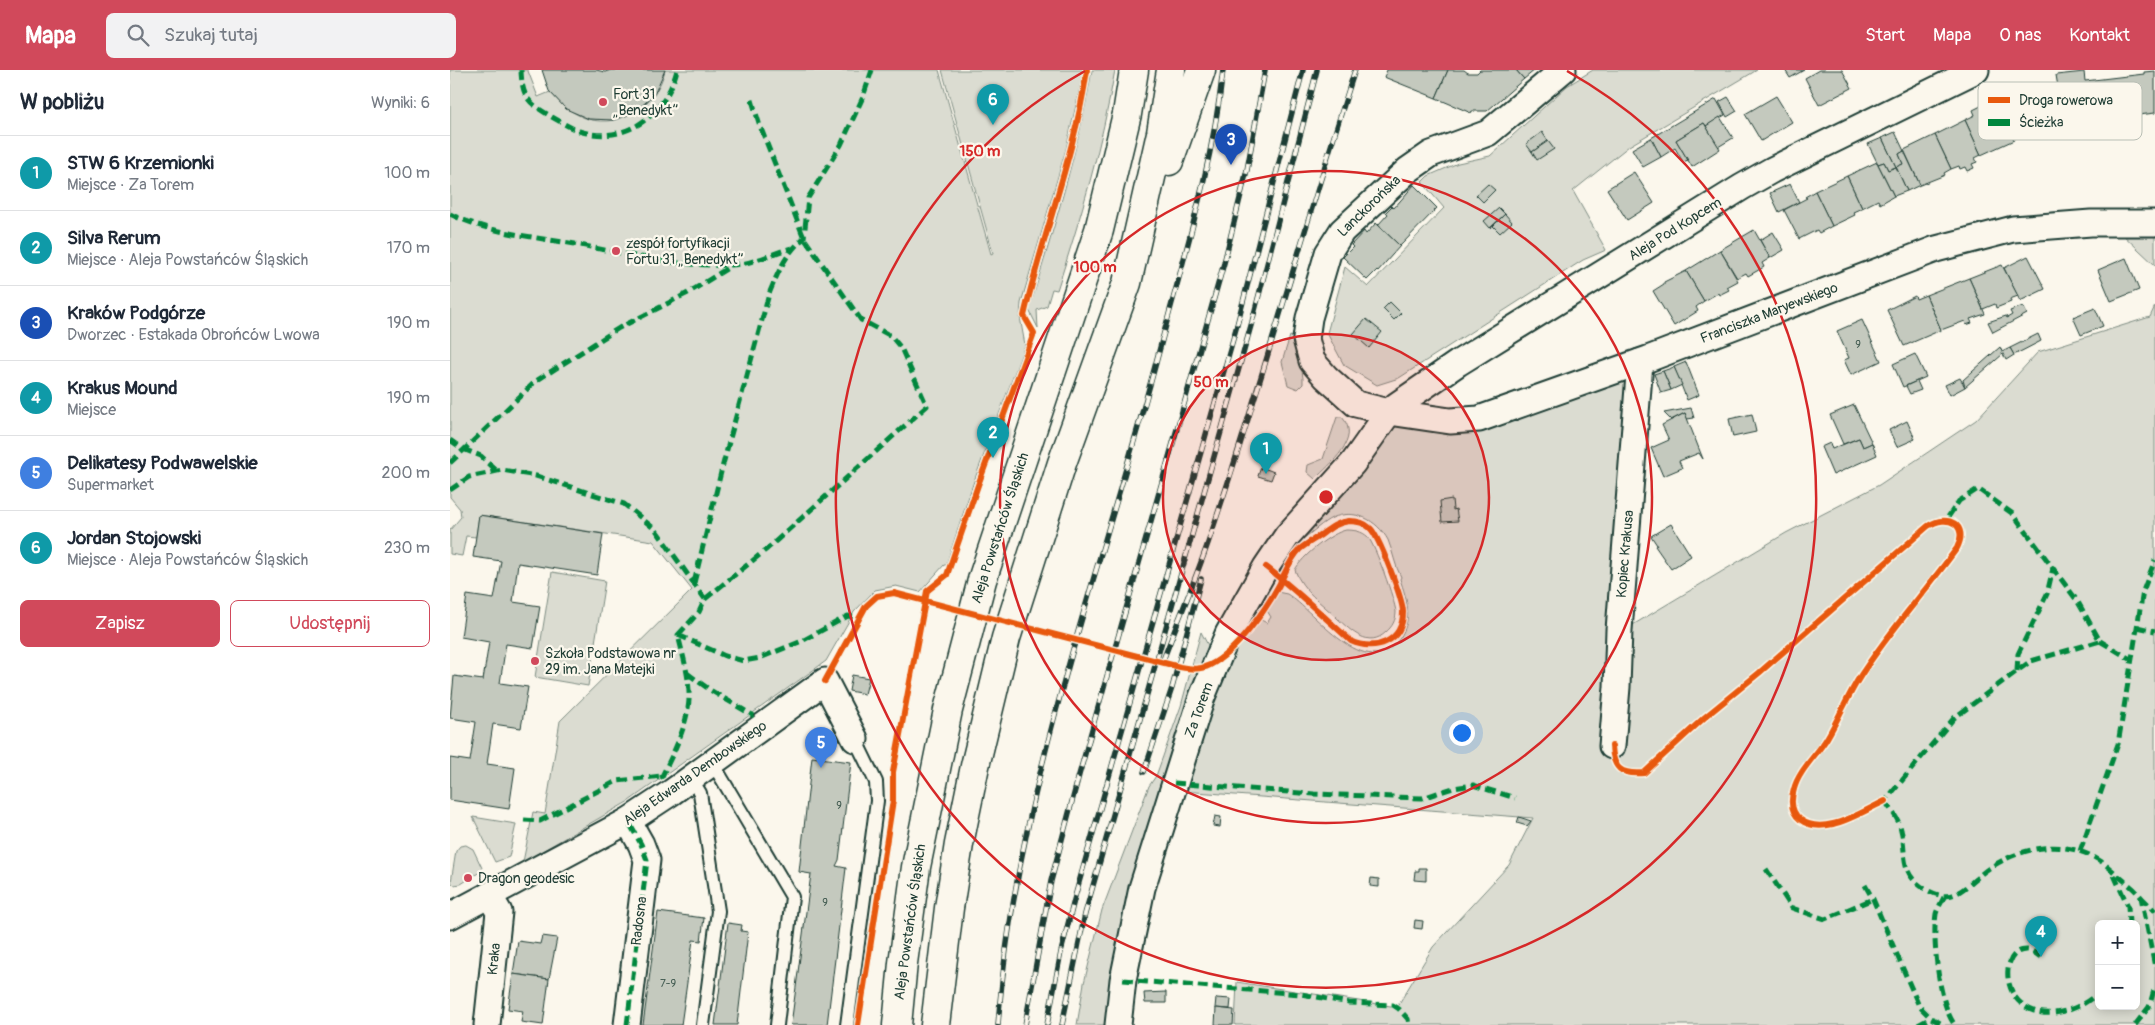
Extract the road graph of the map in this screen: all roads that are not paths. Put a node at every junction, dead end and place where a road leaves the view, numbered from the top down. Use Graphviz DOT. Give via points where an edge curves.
graph roads {
  1 [pos="1134,70"];
  2 [pos="1172,70"];
  3 [pos="1201,70"];
  4 [pos="1563,70"];
  5 [pos="1976,70"];
  6 [pos="2155,223"];
  7 [pos="1127,283"];
  8 [pos="1640,362"];
  9 [pos="1388,412"];
  10 [pos="855,739"];
  11 [pos="1612,746"];
  12 [pos="712,762"];
  13 [pos="691,778"];
  14 [pos="628,821"];
  15 [pos="489,895"];
  16 [pos="450,916"];
  17 [pos="487,1025"];
  18 [pos="627,1025"];
  19 [pos="703,1025"];
  20 [pos="777,1025"];
  21 [pos="847,1025"];
  22 [pos="897,1025"];
  23 [pos="935,1025"];
  24 [pos="1118,1025"];
  1 -- 22 [label="main road, Aleja Powstańców Śląskich" via="1127,114 1099,230 982,580 948,710 916,867"];
  2 -- 7 [label="main road"];
  3 -- 7 [label="main road"];
  4 -- 9 [label="street, Lanckorońska" via="1488,133 1431,154 1408,170 1331,245 1309,318 1306,339 1309,354 1320,372 1356,404"];
  5 -- 9 [label="street, Aleja Pod Kopcem" via="1742,187 1458,363"];
  6 -- 8 [label="street, Franciszka Maryewskiego" via="2091,223 2013,229 1936,249"];
  7 -- 23 [label="main road" via="1062,463 1006,638 959,844"];
  8 -- 9 [label="street, Franciszka Maryewskiego" via="1479,419 1450,421"];
  8 -- 11 [label="street, Kopiec Krakusa"];
  9 -- 24 [label="street, Za Torem" via="1353,463 1286,536 1228,634 1202,697 1142,888 1123,980"];
  10 -- 12 [label="street, Aleja Edwarda Dembowskiego" via="825,681"];
  10 -- 21 [label="lane" via="876,782 877,801"];
  12 -- 13 [label="street, Aleja Edwarda Dembowskiego"];
  12 -- 20 [label="lane" via="792,897"];
  13 -- 14 [label="street, Aleja Edwarda Dembowskiego"];
  13 -- 19 [label="lane" via="700,793 718,911"];
  14 -- 15 [label="street, Aleja Edwarda Dembowskiego"];
  14 -- 18 [label="street, Radosna" via="646,860"];
  15 -- 16 [label="street, Aleja Edwarda Dembowskiego"];
  15 -- 17 [label="street, Kraka" via="499,912"];
}
